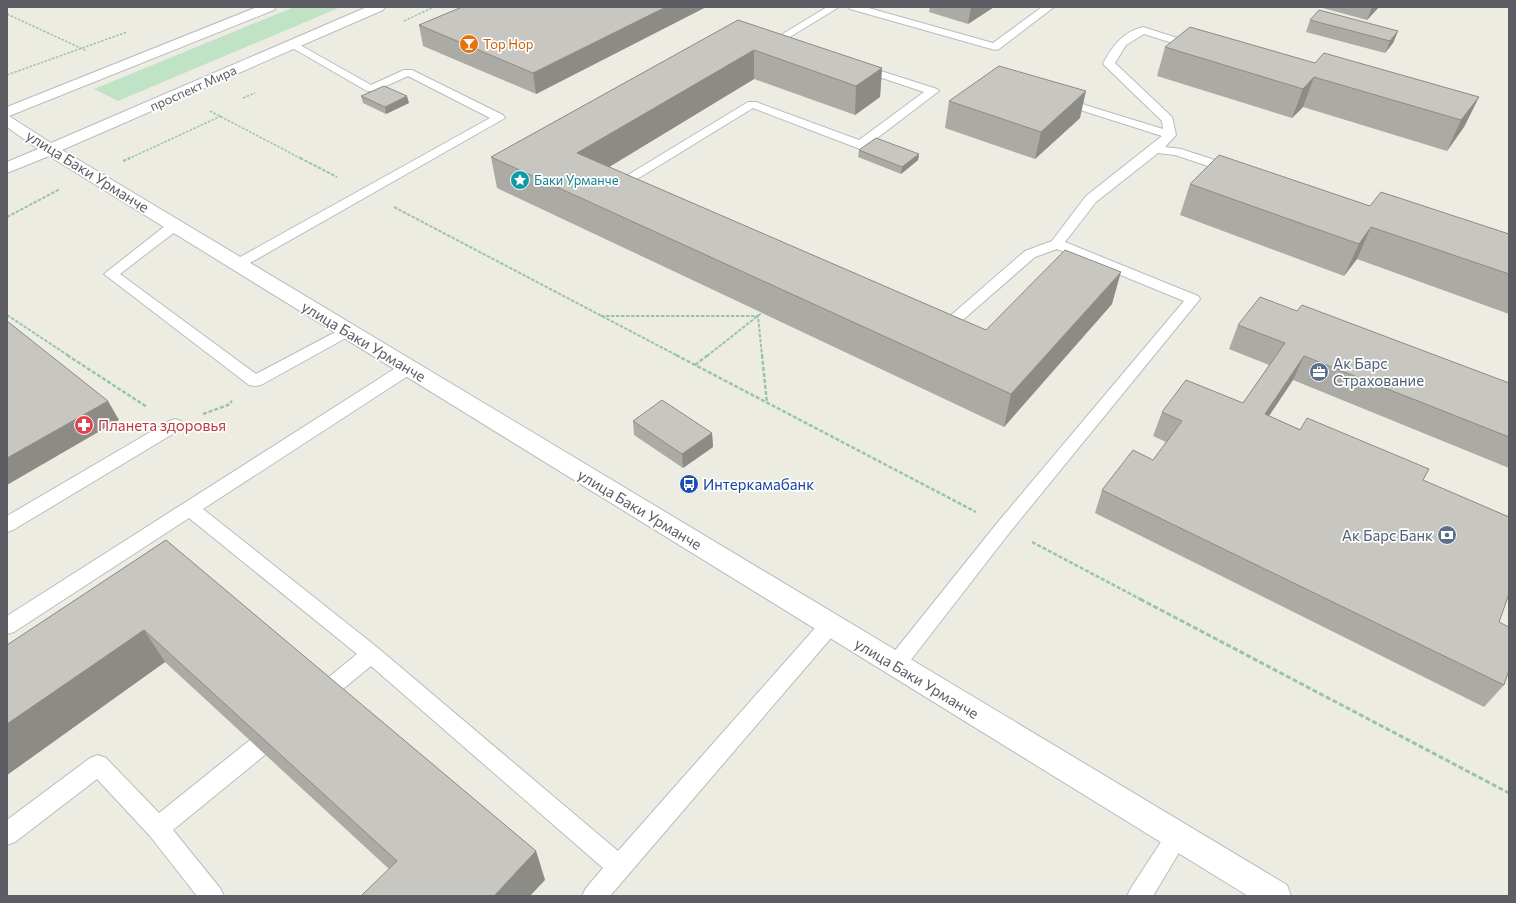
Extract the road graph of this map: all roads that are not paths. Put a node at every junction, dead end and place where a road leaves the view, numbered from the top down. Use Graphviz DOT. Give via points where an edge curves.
graph roads {
  1 [pos="269,7"];
  2 [pos="378,7"];
  3 [pos="834,7"];
  4 [pos="854,7"];
  5 [pos="1049,7"];
  6 [pos="876,10"];
  7 [pos="293,44"];
  8 [pos="798,48"];
  9 [pos="1206,50"];
  10 [pos="843,62"];
  11 [pos="1081,107"];
  12 [pos="7,112"];
  13 [pos="7,120"];
  14 [pos="1170,135"];
  15 [pos="1155,149"];
  16 [pos="51,150"];
  17 [pos="7,168"];
  18 [pos="1244,174"];
  19 [pos="641,194"];
  20 [pos="175,225"];
  21 [pos="1057,244"];
  22 [pos="238,264"];
  23 [pos="929,322"];
  24 [pos="348,331"];
  25 [pos="408,368"];
  26 [pos="175,425"];
  27 [pos="190,508"];
  28 [pos="7,525"];
  29 [pos="830,625"];
  30 [pos="7,626"];
  31 [pos="371,654"];
  32 [pos="896,664"];
  33 [pos="325,692"];
  34 [pos="258,747"];
  35 [pos="158,828"];
  36 [pos="7,834"];
  37 [pos="1178,836"];
  38 [pos="620,868"];
  39 [pos="212,896"];
  40 [pos="594,896"];
  41 [pos="1139,896"];
  42 [pos="1276,896"];
  1 -- 12 [label="street"];
  2 -- 7 [label="street, проспект Мира"];
  3 -- 8 [label="lane" via="776,41"];
  4 -- 6 [label="lane"];
  5 -- 6 [label="lane" via="995,47"];
  7 -- 16 [label="street, проспект Мира"];
  7 -- 22 [label="lane" via="371,88 408,72 499,118"];
  9 -- 14 [label="lane" via="1143,30 1128,37 1115,50 1109,64 1168,120"];
  10 -- 19 [label="lane" via="933,91 860,145 752,104 620,184"];
  11 -- 14 [label="lane"];
  13 -- 16 [label="street, улица Баки Урманче"];
  14 -- 15 [label="lane"];
  15 -- 18 [label="lane" via="1177,152"];
  15 -- 21 [label="lane" via="1091,199"];
  16 -- 17 [label="street, проспект Мира"];
  16 -- 20 [label="street, улица Баки Урманче"];
  20 -- 22 [label="street, улица Баки Урманче"];
  20 -- 24 [label="lane" via="110,274 254,381"];
  21 -- 23 [label="lane" via="1030,254 944,329"];
  21 -- 32 [label="lane" via="1192,299 1004,527"];
  22 -- 24 [label="street, улица Баки Урманче"];
  24 -- 25 [label="street, улица Баки Урманче"];
  25 -- 27 [label="lane"];
  25 -- 29 [label="street, улица Баки Урманче"];
  26 -- 28 [label="lane"];
  27 -- 30 [label="lane"];
  27 -- 31 [label="lane"];
  29 -- 32 [label="street, улица Баки Урманче"];
  29 -- 38 [label="lane"];
  31 -- 33 [label="lane"];
  31 -- 38 [label="lane"];
  32 -- 37 [label="street, улица Баки Урманче"];
  34 -- 35 [label="lane"];
  35 -- 36 [label="lane" via="98,765"];
  35 -- 39 [label="lane"];
  37 -- 41 [label="lane"];
  37 -- 42 [label="street, улица Баки Урманче"];
  38 -- 40 [label="lane"];
}
